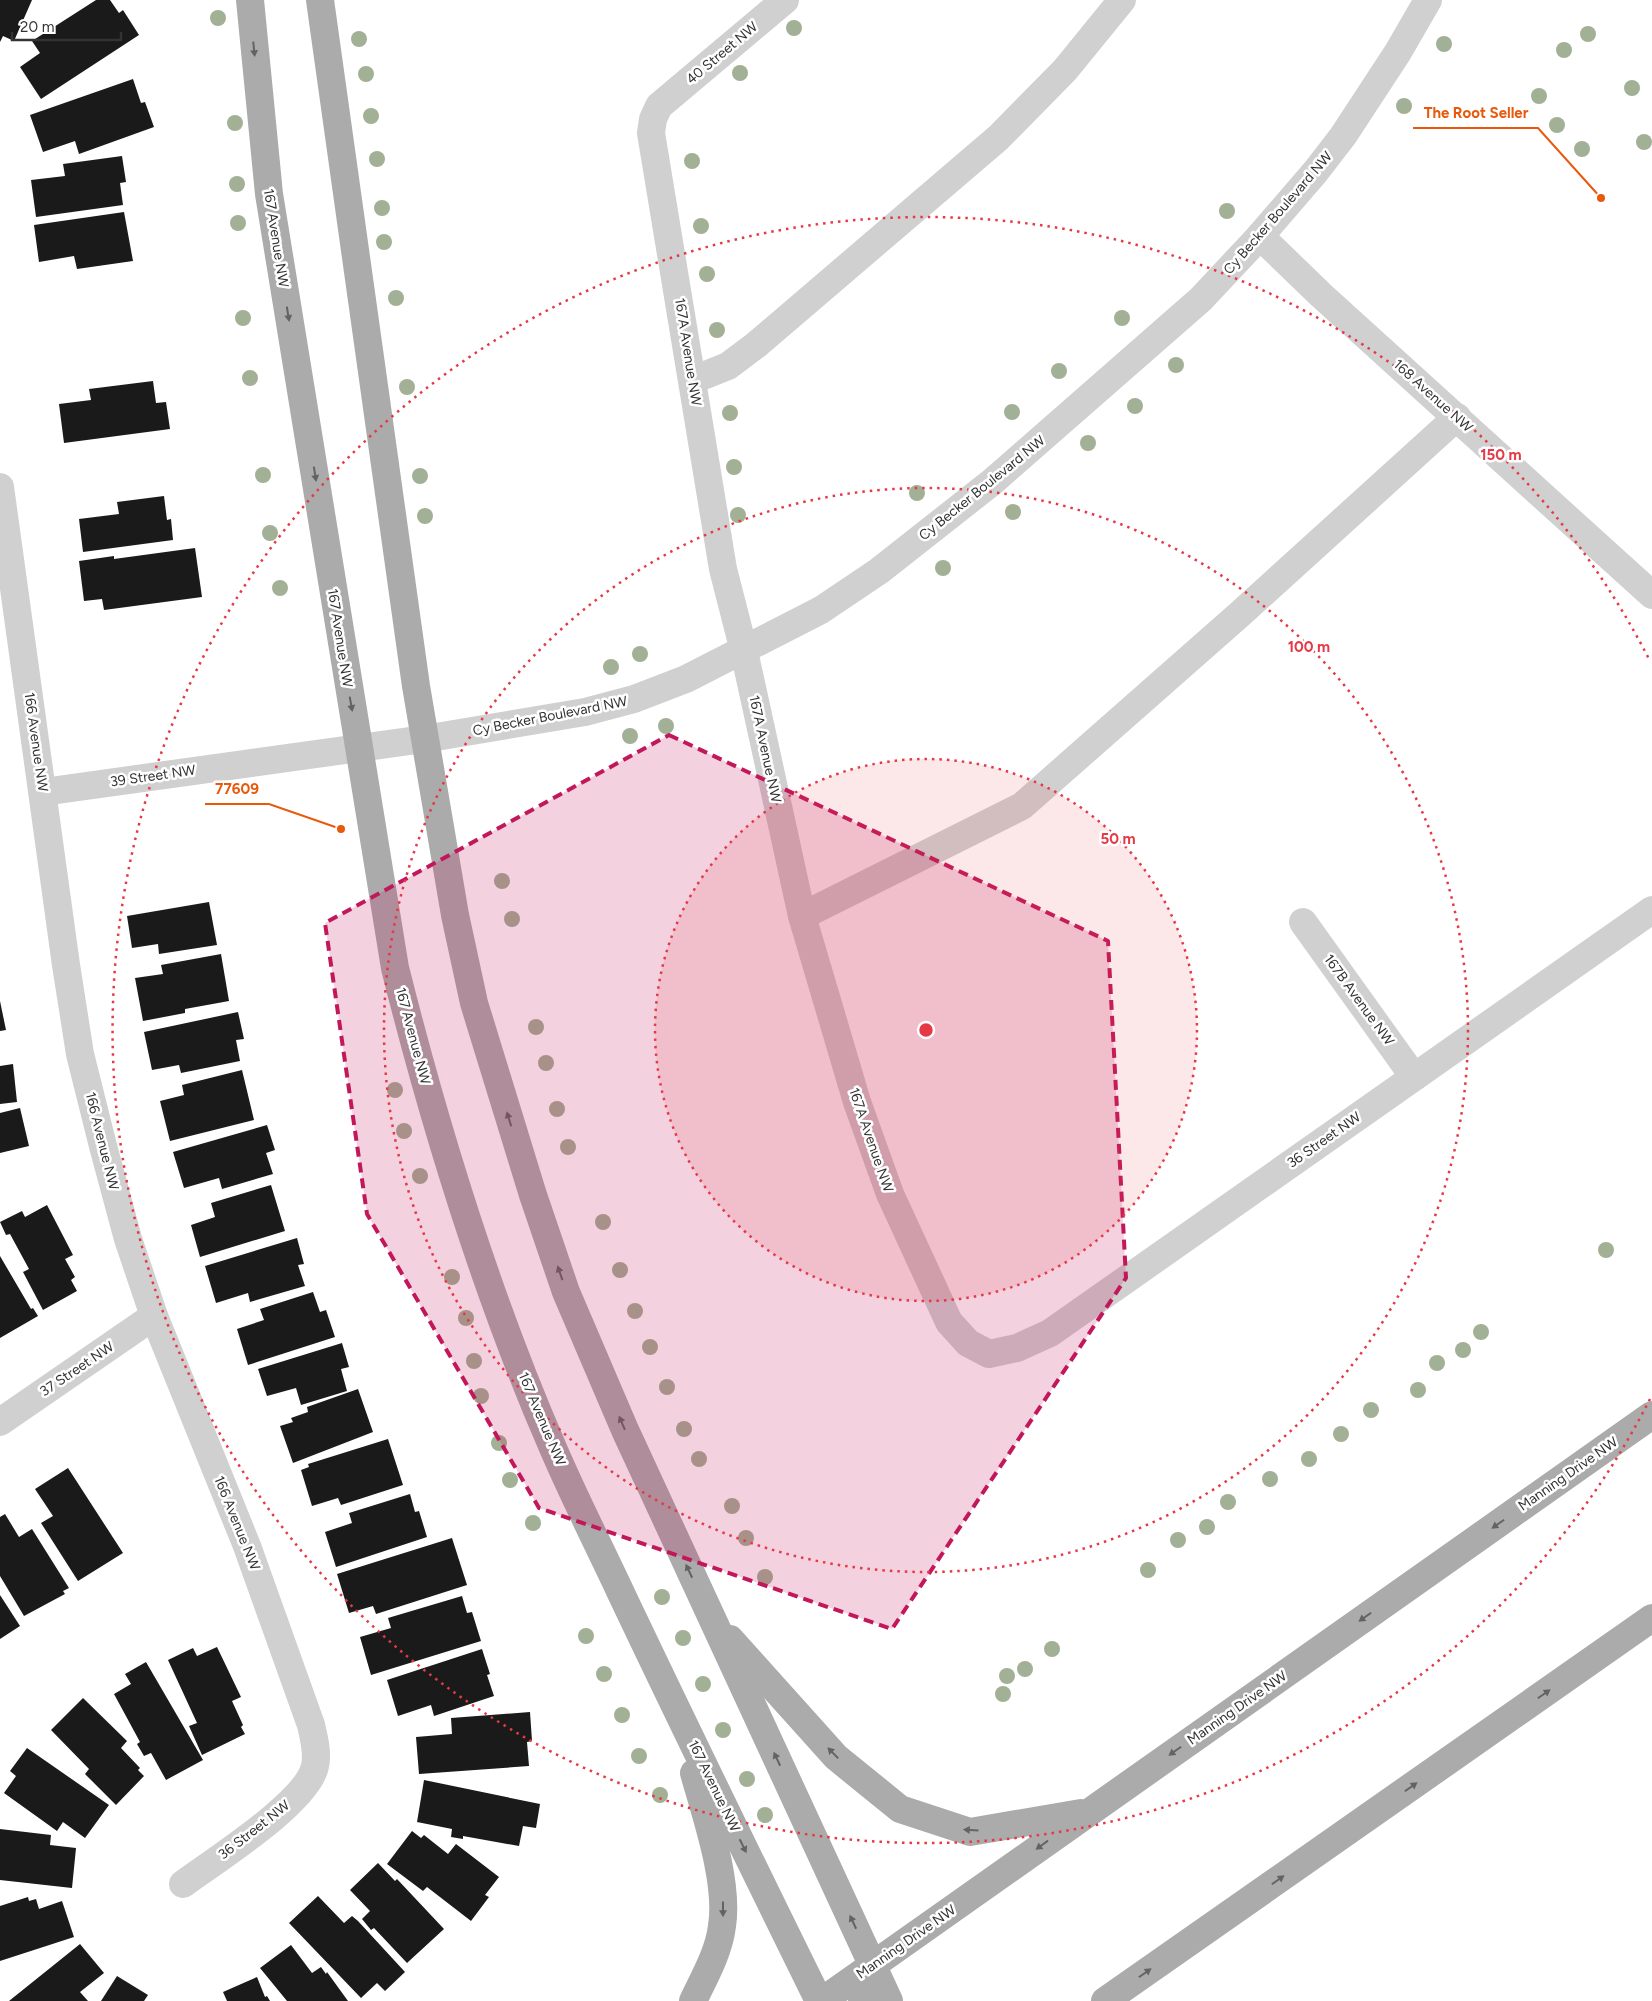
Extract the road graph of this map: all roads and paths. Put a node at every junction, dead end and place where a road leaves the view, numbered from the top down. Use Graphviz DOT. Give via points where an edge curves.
graph roads {
  1 [pos="250,0"];
  2 [pos="320,0"];
  3 [pos="785,0"];
  4 [pos="1122,0"];
  5 [pos="1428,0"];
  6 [pos="660,106"];
  7 [pos="1260,236"];
  8 [pos="693,380"];
  9 [pos="1457,417"];
  10 [pos="0,487"];
  11 [pos="1652,595"];
  12 [pos="744,651"];
  13 [pos="424,739"];
  14 [pos="370,745"];
  15 [pos="42,792"];
  16 [pos="1652,910"];
  17 [pos="802,916"];
  18 [pos="1303,922"];
  19 [pos="1414,1077"];
  20 [pos="154,1316"];
  21 [pos="989,1354"];
  22 [pos="1652,1415"];
  23 [pos="0,1422"];
  24 [pos="710,1616"];
  25 [pos="1652,1618"];
  26 [pos="676,1708"];
  27 [pos="315,1766"];
  28 [pos="1088,1812"];
  29 [pos="183,1884"];
  30 [pos="873,1967"];
  31 [pos="693,2001"];
  32 [pos="821,2001"];
  33 [pos="862,2001"];
  34 [pos="889,2001"];
  35 [pos="1105,2001"];
  1 -- 14 [label="main road, 167 Avenue NW, one-way" via="269,194"];
  2 -- 13 [label="main road"];
  3 -- 6 [label="street, 40 Street NW"];
  4 -- 8 [label="street" via="1065,70 998,138 756,345 728,366"];
  5 -- 7 [label="street, Cy Becker Boulevard NW" via="1343,136"];
  6 -- 8 [label="street, 167A Avenue NW" via="653,119 651,133"];
  7 -- 9 [label="street, 168 Avenue NW"];
  7 -- 12 [label="street, Cy Becker Boulevard NW" via="1201,299 992,482 870,577 821,610"];
  8 -- 12 [label="street, 167A Avenue NW" via="724,569"];
  9 -- 11 [label="street, 168 Avenue NW"];
  9 -- 17 [label="street" via="1022,806"];
  10 -- 15 [label="street, 166 Avenue NW"];
  12 -- 13 [label="street, Cy Becker Boulevard NW" via="634,699 547,720"];
  12 -- 17 [label="street, 167A Avenue NW"];
  13 -- 14 [label="street, Cy Becker Boulevard NW"];
  24 -- 13 [label="main road, one-way" via="566,1292 533,1195 474,1003"];
  14 -- 15 [label="street, 39 Street NW"];
  14 -- 26 [label="main road, 167 Avenue NW" via="395,968 418,1058 475,1239 500,1314 554,1449"];
  15 -- 20 [label="street, 166 Avenue NW" via="80,1054 128,1239"];
  16 -- 19 [label="street, 36 Street NW"];
  17 -- 21 [label="street, 167A Avenue NW" via="857,1102 890,1194 949,1322 968,1343"];
  18 -- 19 [label="street, 167B Avenue NW"];
  19 -- 21 [label="street, 36 Street NW" via="1050,1333 1017,1348"];
  20 -- 23 [label="street, 37 Street NW"];
  20 -- 27 [label="street, 166 Avenue NW" via="260,1581 311,1725 316,1749"];
  22 -- 28 [label="main road, Manning Drive NW, one-way"];
  28 -- 24 [label="main road, one-way" via="970,1832 900,1809 836,1757"];
  30 -- 24 [label="main road, one-way"];
  35 -- 25 [label="main road, one-way"];
  26 -- 31 [label="main road, one-way" via="722,1890 722,1927"];
  26 -- 32 [label="main road, 167 Avenue NW, one-way"];
  27 -- 29 [label="street, 36 Street NW" via="309,1782 279,1812"];
  28 -- 30 [label="main road, Manning Drive NW, one-way"];
  30 -- 32 [label="main road, Manning Drive NW"];
  30 -- 33 [label="main road"];
  30 -- 34 [label="main road"];
}
